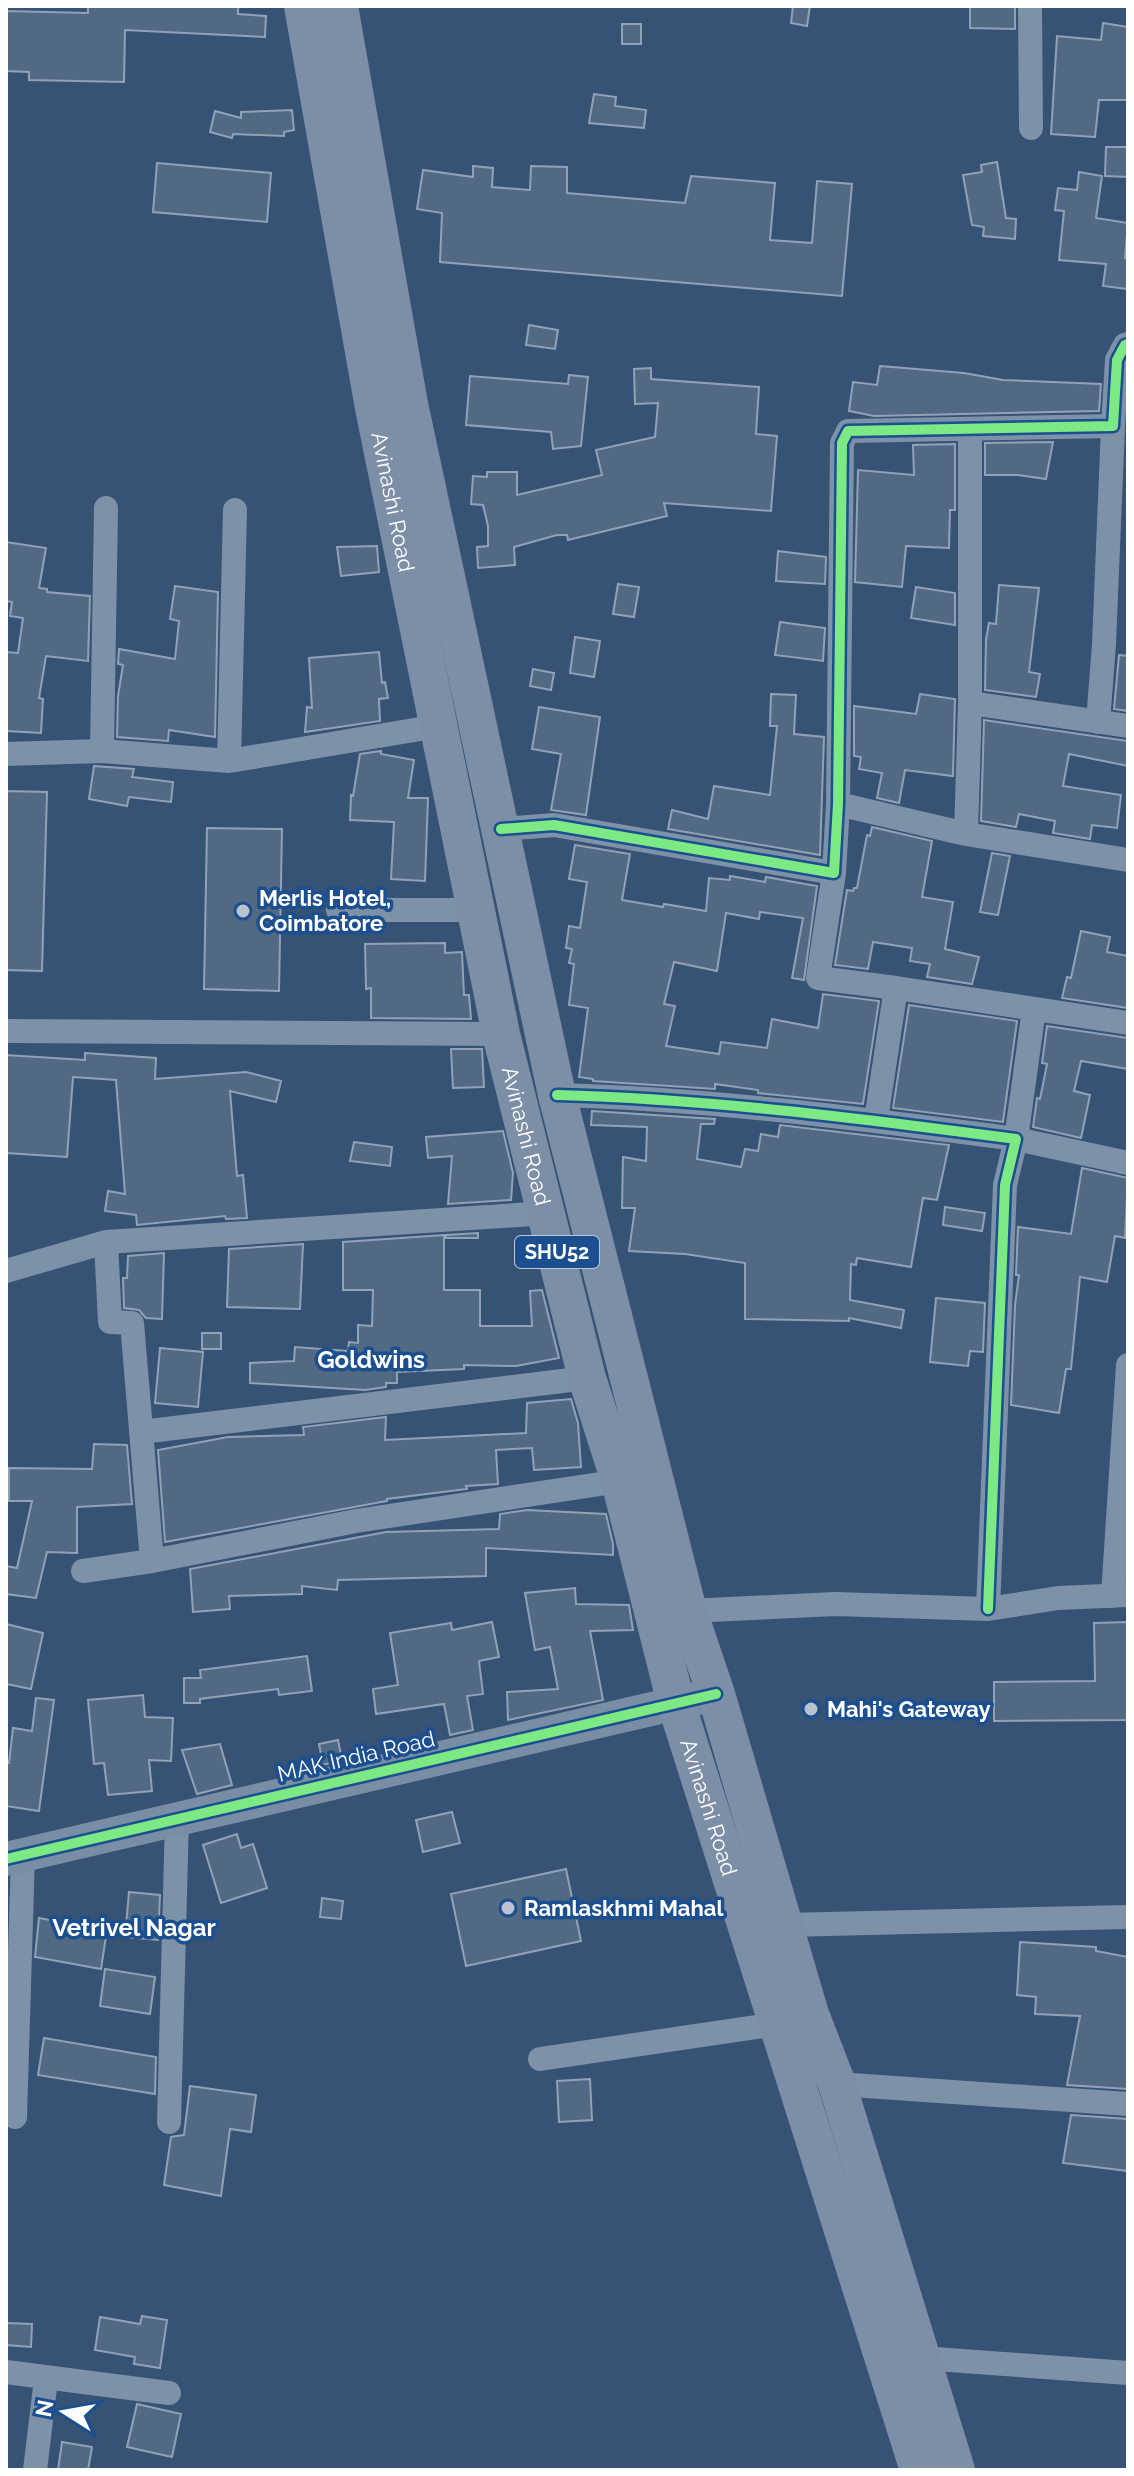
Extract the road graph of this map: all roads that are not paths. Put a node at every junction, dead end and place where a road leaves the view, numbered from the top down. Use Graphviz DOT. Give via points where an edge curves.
graph roads {
  1 [pos="303,6"];
  2 [pos="339,6"];
  3 [pos="1030,6"];
  4 [pos="1031,128"];
  5 [pos="1128,344"];
  6 [pos="1113,426"];
  7 [pos="970,429"];
  8 [pos="106,508"];
  9 [pos="235,510"];
  10 [pos="1117,546"];
  11 [pos="970,703"];
  12 [pos="1098,722"];
  13 [pos="438,726"];
  14 [pos="1128,726"];
  15 [pos="102,751"];
  16 [pos="6,754"];
  17 [pos="229,761"];
  18 [pos="838,804"];
  19 [pos="501,829"];
  20 [pos="966,834"];
  21 [pos="1128,860"];
  22 [pos="834,873"];
  23 [pos="338,910"];
  24 [pos="476,910"];
  25 [pos="896,988"];
  26 [pos="1034,1009"];
  27 [pos="1128,1023"];
  28 [pos="6,1031"];
  29 [pos="501,1034"];
  30 [pos="557,1095"];
  31 [pos="876,1120"];
  32 [pos="1016,1139"];
  33 [pos="1128,1163"];
  34 [pos="548,1213"];
  35 [pos="106,1242"];
  36 [pos="6,1271"];
  37 [pos="1128,1365"];
  38 [pos="587,1378"];
  39 [pos="141,1432"];
  40 [pos="620,1481"];
  41 [pos="152,1561"];
  42 [pos="83,1571"];
  43 [pos="1120,1595"];
  44 [pos="988,1609"];
  45 [pos="688,1611"];
  46 [pos="716,1694"];
  47 [pos="676,1703"];
  48 [pos="177,1818"];
  49 [pos="15,1857"];
  50 [pos="1128,1917"];
  51 [pos="784,1925"];
  52 [pos="776,2024"];
  53 [pos="540,2059"];
  54 [pos="837,2084"];
  55 [pos="1128,2104"];
  56 [pos="15,2117"];
  57 [pos="169,2122"];
  58 [pos="921,2358"];
  59 [pos="6,2372"];
  60 [pos="1128,2373"];
  61 [pos="46,2379"];
  62 [pos="169,2393"];
  63 [pos="35,2470"];
  64 [pos="919,2470"];
  65 [pos="956,2470"];
  1 -- 13 [label="main road, Avinashi Road / SHU52" via="374,408"];
  2 -- 19 [label="main road, Avinashi Road / SHU52" via="409,404"];
  3 -- 4 [label="street"];
  5 -- 6 [label="street" via="1117,360"];
  6 -- 7 [label="street"];
  6 -- 10 [label="street"];
  7 -- 11 [label="street"];
  7 -- 18 [label="street" via="848,431 842,443"];
  8 -- 15 [label="street"];
  9 -- 17 [label="street"];
  10 -- 12 [label="street"];
  11 -- 12 [label="street"];
  11 -- 20 [label="street"];
  12 -- 14 [label="street"];
  13 -- 17 [label="street"];
  13 -- 24 [label="main road, Avinashi Road / SHU52"];
  15 -- 16 [label="street"];
  15 -- 17 [label="street"];
  18 -- 20 [label="street"];
  18 -- 22 [label="street"];
  19 -- 22 [label="street" via="554,825"];
  19 -- 30 [label="main road, Avinashi Road / SHU52"];
  20 -- 21 [label="street"];
  22 -- 25 [label="street" via="818,978"];
  23 -- 24 [label="street"];
  24 -- 29 [label="main road, Avinashi Road / SHU52"];
  25 -- 26 [label="street"];
  25 -- 31 [label="street"];
  26 -- 27 [label="street"];
  26 -- 32 [label="street"];
  28 -- 29 [label="street"];
  29 -- 34 [label="main road, Avinashi Road / SHU52"];
  30 -- 31 [label="street" via="648,1097"];
  30 -- 45 [label="main road, Avinashi Road / SHU52"];
  31 -- 32 [label="street"];
  32 -- 33 [label="street"];
  32 -- 44 [label="street" via="1005,1185"];
  34 -- 35 [label="street"];
  34 -- 38 [label="main road, Avinashi Road / SHU52"];
  35 -- 36 [label="street"];
  35 -- 39 [label="street" via="110,1322 132,1323"];
  37 -- 43 [label="street"];
  38 -- 39 [label="street"];
  38 -- 40 [label="main road, Avinashi Road / SHU52"];
  39 -- 41 [label="street"];
  40 -- 41 [label="street" via="356,1521"];
  40 -- 47 [label="main road, Avinashi Road / SHU52"];
  41 -- 42 [label="street"];
  43 -- 44 [label="street"];
  44 -- 45 [label="street" via="835,1604"];
  45 -- 46 [label="main road, Avinashi Road / SHU52"];
  46 -- 47 [label="street, MAK India Road"];
  46 -- 51 [label="main road, Avinashi Road / SHU52"];
  47 -- 48 [label="street, MAK India Road"];
  47 -- 52 [label="main road, Avinashi Road / SHU52"];
  48 -- 49 [label="street, MAK India Road"];
  48 -- 57 [label="street"];
  49 -- 56 [label="street"];
  50 -- 51 [label="street"];
  51 -- 54 [label="main road, Avinashi Road / SHU52"];
  52 -- 53 [label="street"];
  52 -- 64 [label="main road, Avinashi Road / SHU52"];
  54 -- 55 [label="street"];
  54 -- 58 [label="main road, Avinashi Road / SHU52"];
  58 -- 60 [label="street"];
  58 -- 65 [label="main road, Avinashi Road / SHU52"];
  59 -- 61 [label="street"];
  61 -- 62 [label="street"];
  61 -- 63 [label="street"];
}
